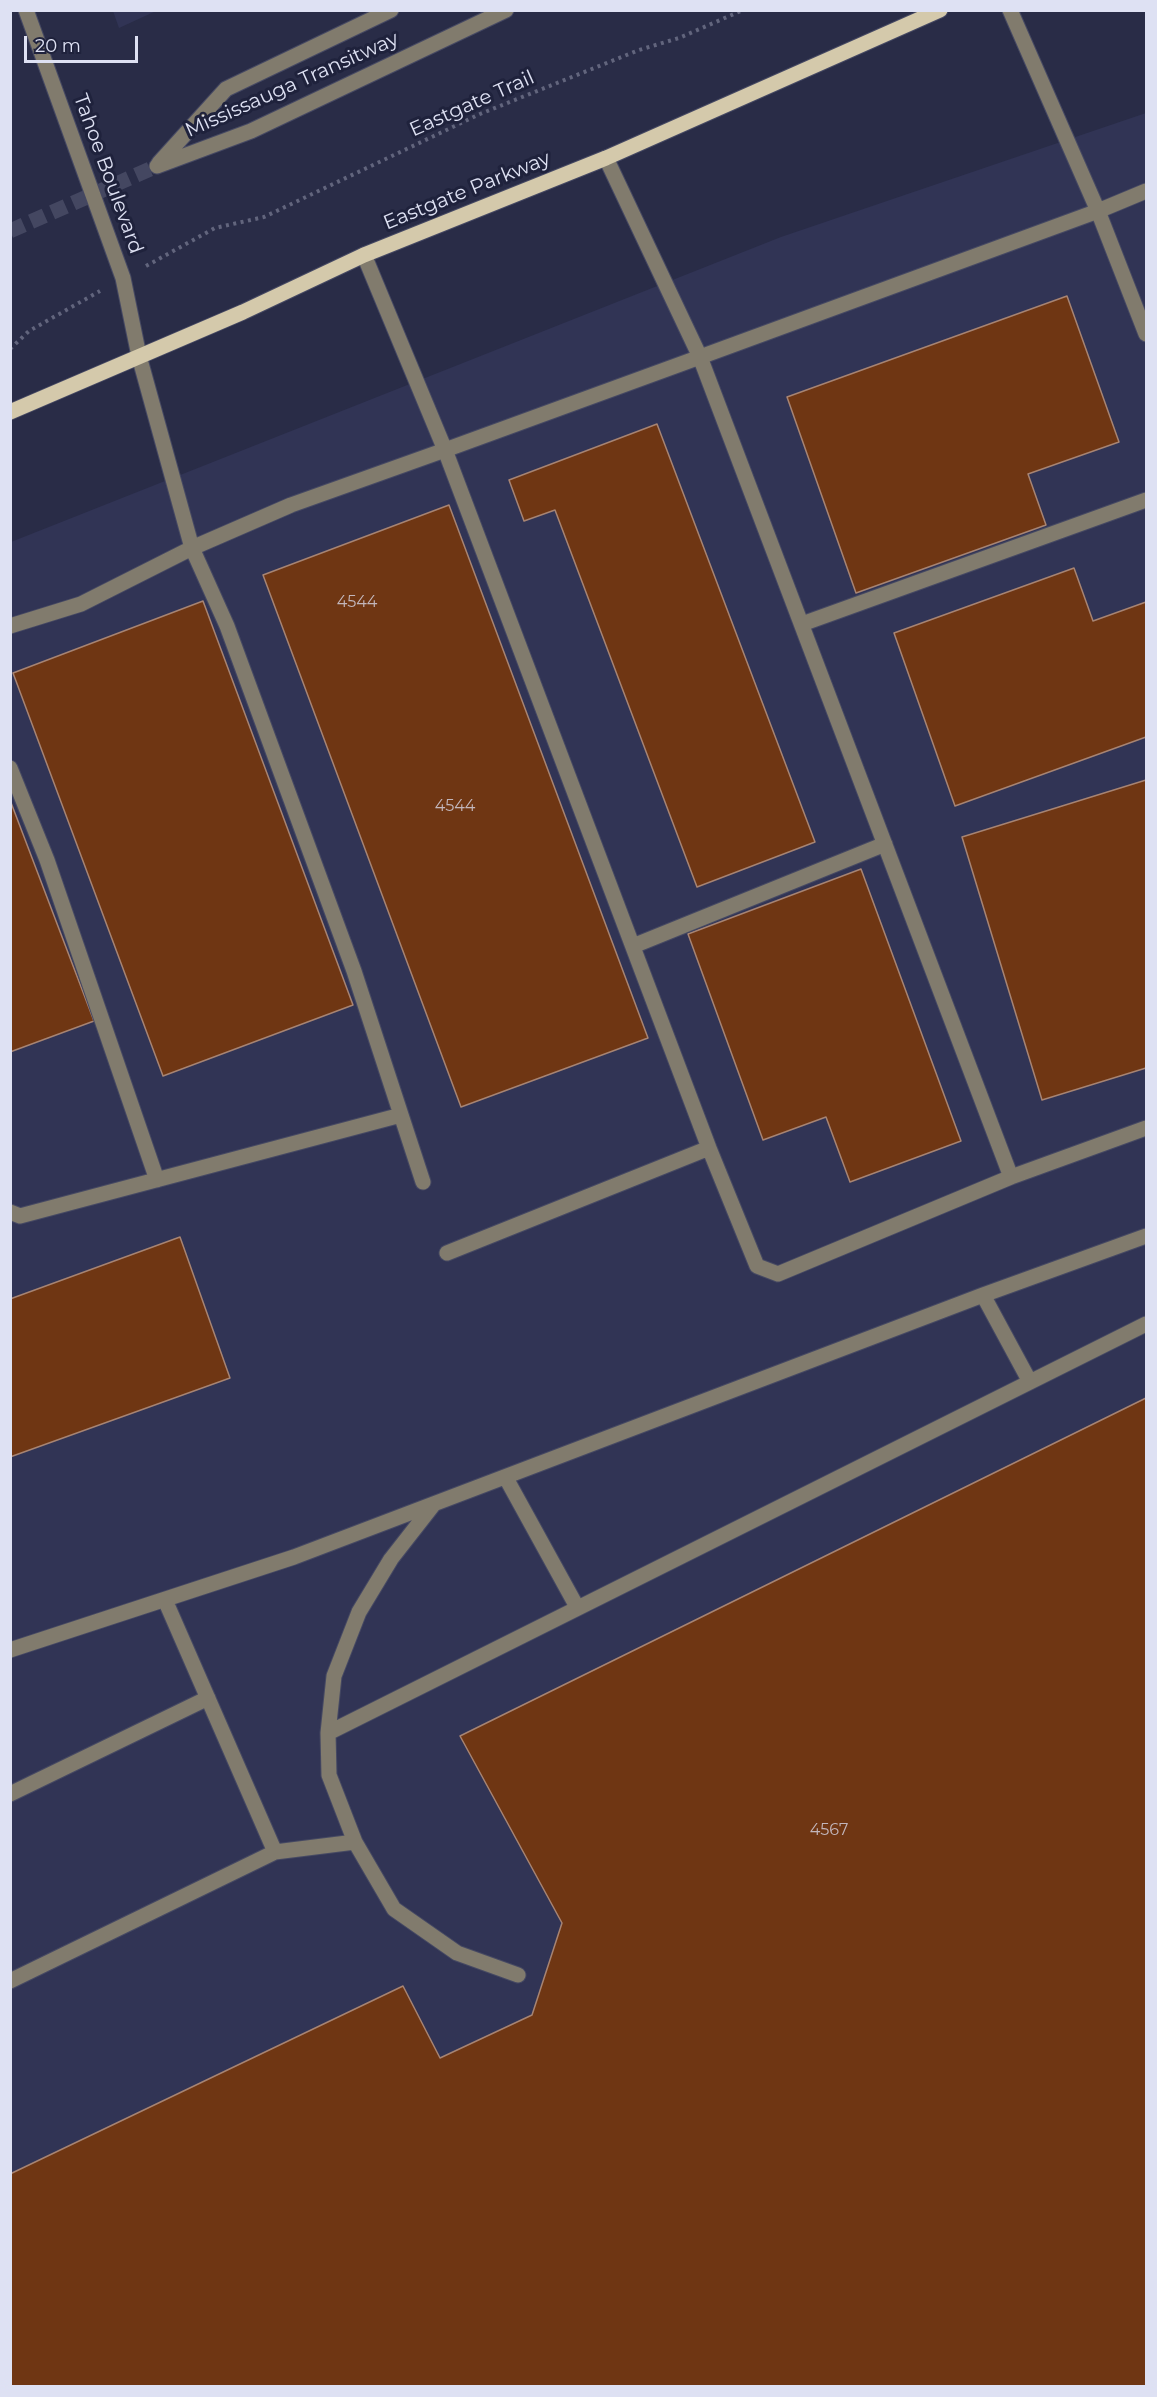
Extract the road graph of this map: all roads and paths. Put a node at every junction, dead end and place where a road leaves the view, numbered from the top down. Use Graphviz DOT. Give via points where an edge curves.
graph roads {
  1 [pos="26,10"];
  2 [pos="391,10"];
  3 [pos="506,10"];
  4 [pos="743,10"];
  5 [pos="940,10"];
  6 [pos="1010,10"];
  7 [pos="606,158"];
  8 [pos="1146,192"];
  9 [pos="1098,210"];
  10 [pos="215,228"];
  11 [pos="364,255"];
  12 [pos="29,331"];
  13 [pos="1146,334"];
  14 [pos="10,349"];
  15 [pos="139,356"];
  16 [pos="700,357"];
  17 [pos="10,412"];
  18 [pos="445,450"];
  19 [pos="1146,500"];
  20 [pos="192,548"];
  21 [pos="802,624"];
  22 [pos="10,626"];
  23 [pos="10,768"];
  24 [pos="885,844"];
  25 [pos="633,946"];
  26 [pos="401,1115"];
  27 [pos="1146,1128"];
  28 [pos="709,1148"];
  29 [pos="1011,1177"];
  30 [pos="158,1180"];
  31 [pos="423,1182"];
  32 [pos="10,1212"];
  33 [pos="1146,1236"];
  34 [pos="447,1252"];
  35 [pos="983,1295"];
  36 [pos="1146,1324"];
  37 [pos="1030,1382"];
  38 [pos="506,1478"];
  39 [pos="434,1504"];
  40 [pos="165,1600"];
  41 [pos="577,1607"];
  42 [pos="10,1650"];
  43 [pos="208,1698"];
  44 [pos="327,1733"];
  45 [pos="10,1794"];
  46 [pos="354,1842"];
  47 [pos="275,1852"];
  48 [pos="518,1975"];
  49 [pos="10,1981"];
  1 -- 15 [label="street, Tahoe Boulevard" via="123,278"];
  2 -- 3 [label="street, Mississauga Transitway" via="226,89 157,166 251,131"];
  4 -- 10 [label="path, Eastgate Trail" via="480,114 264,218"];
  5 -- 7 [label="main road, Eastgate Parkway"];
  6 -- 9 [label="street"];
  7 -- 11 [label="main road, Eastgate Parkway"];
  7 -- 16 [label="street"];
  8 -- 9 [label="street"];
  9 -- 13 [label="street"];
  9 -- 16 [label="street"];
  11 -- 15 [label="main road, Eastgate Parkway"];
  11 -- 18 [label="street"];
  12 -- 14 [label="path"];
  15 -- 17 [label="main road, Eastgate Parkway"];
  15 -- 20 [label="street, Tahoe Boulevard"];
  16 -- 18 [label="street"];
  16 -- 21 [label="street"];
  18 -- 20 [label="street" via="291,505"];
  18 -- 25 [label="street"];
  19 -- 21 [label="street"];
  20 -- 22 [label="street" via="81,604"];
  20 -- 26 [label="street, Tahoe Boulevard" via="240,659 354,971"];
  21 -- 24 [label="street"];
  23 -- 30 [label="street" via="47,860"];
  24 -- 25 [label="street"];
  24 -- 29 [label="street"];
  25 -- 28 [label="street"];
  26 -- 30 [label="street"];
  26 -- 31 [label="street, Tahoe Boulevard"];
  27 -- 29 [label="street"];
  28 -- 29 [label="street" via="756,1266 778,1275"];
  28 -- 34 [label="street"];
  30 -- 32 [label="street" via="20,1216"];
  33 -- 35 [label="street"];
  35 -- 37 [label="street"];
  35 -- 38 [label="street"];
  36 -- 37 [label="street"];
  37 -- 41 [label="street"];
  38 -- 39 [label="street"];
  38 -- 41 [label="street"];
  39 -- 40 [label="street"];
  39 -- 44 [label="street" via="391,1559 359,1612 334,1676"];
  40 -- 42 [label="street"];
  40 -- 43 [label="street"];
  41 -- 44 [label="street"];
  43 -- 45 [label="street"];
  43 -- 47 [label="street"];
  44 -- 46 [label="street" via="329,1775"];
  46 -- 47 [label="street"];
  46 -- 48 [label="street" via="394,1909 458,1953"];
  47 -- 49 [label="street"];
}
